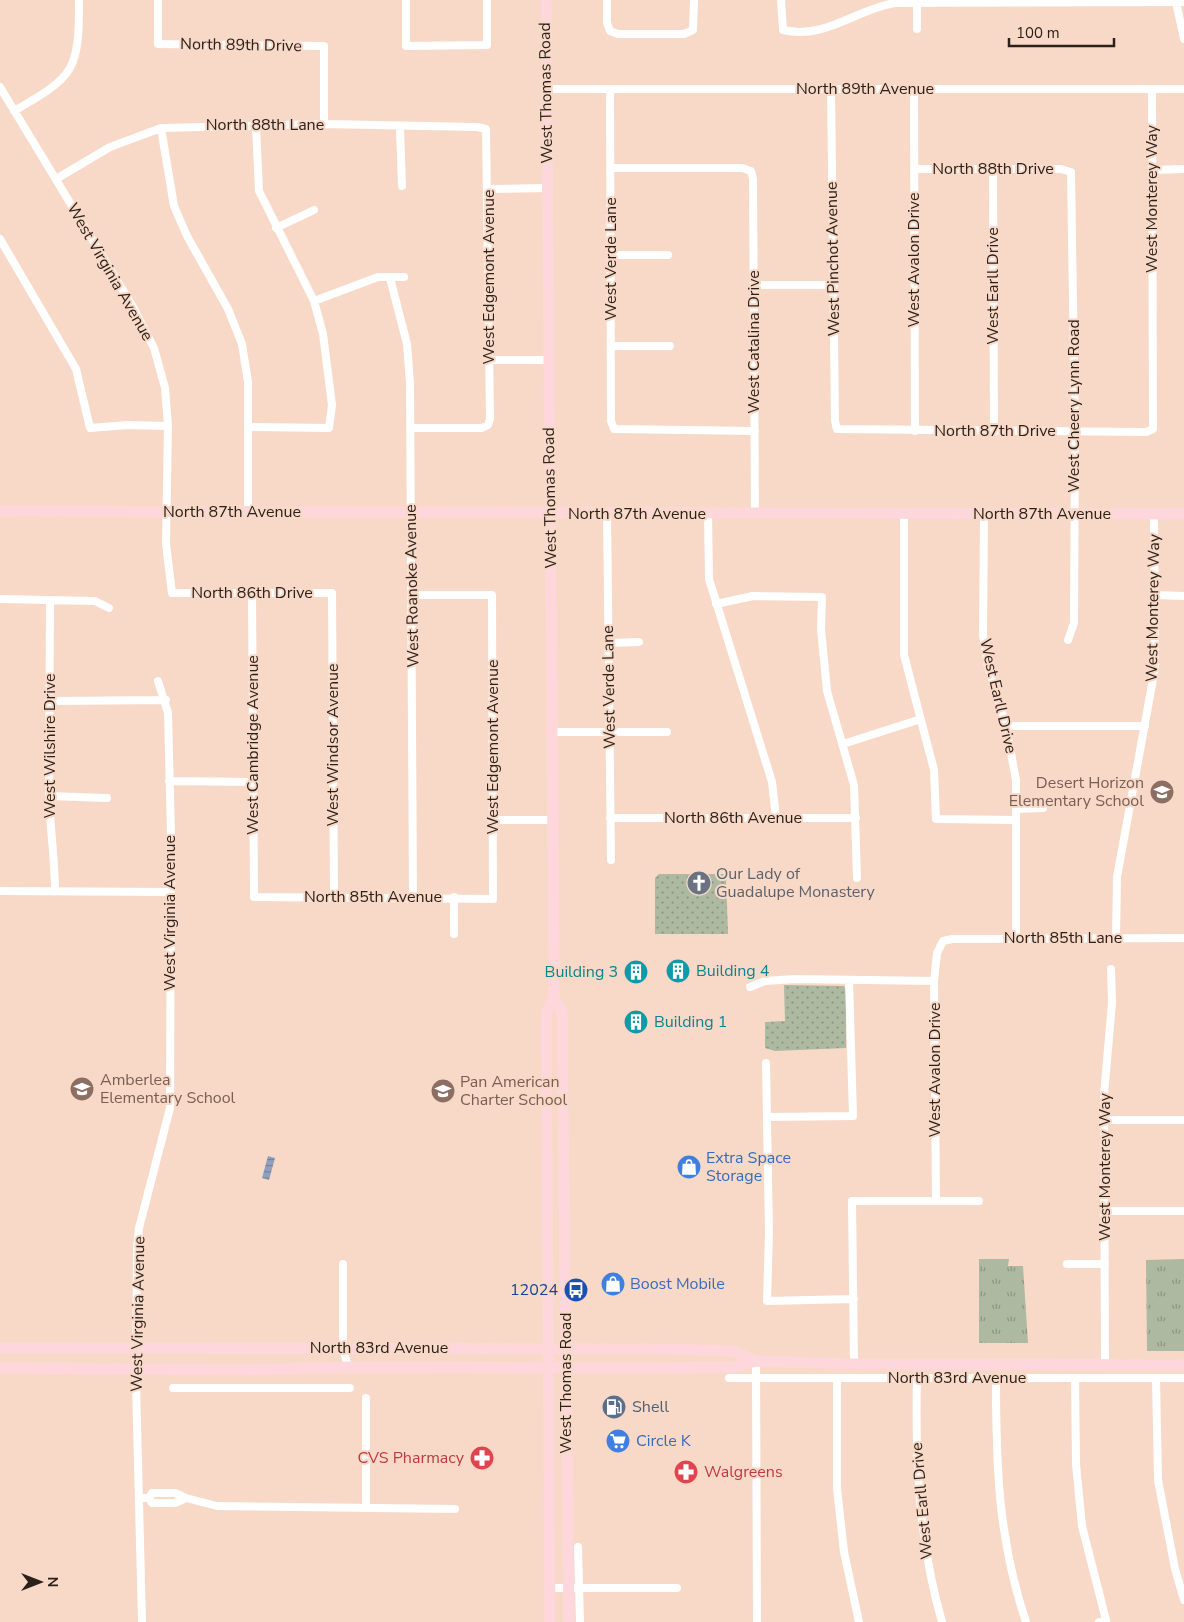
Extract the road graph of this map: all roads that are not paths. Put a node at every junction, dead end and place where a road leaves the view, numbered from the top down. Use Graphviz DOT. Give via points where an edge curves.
graph roads {
  1 [pos="79,0"];
  2 [pos="158,0"];
  3 [pos="406,0"];
  4 [pos="487,0"];
  5 [pos="546,0"];
  6 [pos="607,0"];
  7 [pos="694,0"];
  8 [pos="781,0"];
  9 [pos="1016,1"];
  10 [pos="1136,1"];
  11 [pos="922,2"];
  12 [pos="1180,2"];
  13 [pos="917,29"];
  14 [pos="1184,39"];
  15 [pos="70,71"];
  16 [pos="78,76"];
  17 [pos="0,87"];
  18 [pos="546,89"];
  19 [pos="610,89"];
  20 [pos="831,89"];
  21 [pos="914,89"];
  22 [pos="1184,89"];
  23 [pos="1152,90"];
  24 [pos="14,110"];
  25 [pos="324,124"];
  26 [pos="256,126"];
  27 [pos="400,127"];
  28 [pos="161,128"];
  29 [pos="486,129"];
  30 [pos="610,168"];
  31 [pos="914,169"];
  32 [pos="993,169"];
  33 [pos="1184,169"];
  34 [pos="1152,170"];
  35 [pos="1071,172"];
  36 [pos="56,179"];
  37 [pos="402,186"];
  38 [pos="547,188"];
  39 [pos="488,189"];
  40 [pos="314,210"];
  41 [pos="276,228"];
  42 [pos="0,239"];
  43 [pos="611,255"];
  44 [pos="668,255"];
  45 [pos="390,278"];
  46 [pos="404,278"];
  47 [pos="754,285"];
  48 [pos="834,285"];
  49 [pos="314,301"];
  50 [pos="611,346"];
  51 [pos="670,346"];
  52 [pos="489,360"];
  53 [pos="548,360"];
  54 [pos="168,426"];
  55 [pos="248,427"];
  56 [pos="411,428"];
  57 [pos="837,429"];
  58 [pos="1152,429"];
  59 [pos="755,431"];
  60 [pos="915,431"];
  61 [pos="994,432"];
  62 [pos="1075,432"];
  63 [pos="0,511"];
  64 [pos="166,512"];
  65 [pos="248,512"];
  66 [pos="608,513"];
  67 [pos="410,514"];
  68 [pos="549,514"];
  69 [pos="708,514"];
  70 [pos="755,514"];
  71 [pos="904,514"];
  72 [pos="984,514"];
  73 [pos="1075,514"];
  74 [pos="1154,514"];
  75 [pos="1184,514"];
  76 [pos="172,593"];
  77 [pos="252,593"];
  78 [pos="332,593"];
  79 [pos="412,595"];
  80 [pos="1155,596"];
  81 [pos="1184,596"];
  82 [pos="0,599"];
  83 [pos="50,600"];
  84 [pos="716,604"];
  85 [pos="108,608"];
  86 [pos="1068,640"];
  87 [pos="639,642"];
  88 [pos="609,643"];
  89 [pos="158,681"];
  90 [pos="166,700"];
  91 [pos="51,701"];
  92 [pos="920,719"];
  93 [pos="1006,726"];
  94 [pos="1145,726"];
  95 [pos="551,732"];
  96 [pos="610,732"];
  97 [pos="667,732"];
  98 [pos="843,744"];
  99 [pos="170,781"];
  100 [pos="254,782"];
  101 [pos="49,796"];
  102 [pos="107,798"];
  103 [pos="1043,808"];
  104 [pos="1016,809"];
  105 [pos="610,818"];
  106 [pos="776,818"];
  107 [pos="856,818"];
  108 [pos="493,820"];
  109 [pos="552,820"];
  110 [pos="1016,820"];
  111 [pos="611,860"];
  112 [pos="857,878"];
  113 [pos="0,891"];
  114 [pos="55,892"];
  115 [pos="170,892"];
  116 [pos="254,897"];
  117 [pos="334,897"];
  118 [pos="413,897"];
  119 [pos="454,897"];
  120 [pos="493,899"];
  121 [pos="454,934"];
  122 [pos="1016,938"];
  123 [pos="1116,938"];
  124 [pos="1184,938"];
  125 [pos="943,942"];
  126 [pos="1111,969"];
  127 [pos="849,980"];
  128 [pos="934,980"];
  129 [pos="750,987"];
  130 [pos="554,997"];
  131 [pos="766,1063"];
  132 [pos="767,1118"];
  133 [pos="1104,1120"];
  134 [pos="1184,1120"];
  135 [pos="547,1165"];
  136 [pos="564,1165"];
  137 [pos="936,1201"];
  138 [pos="979,1201"];
  139 [pos="1105,1211"];
  140 [pos="1184,1211"];
  141 [pos="343,1264"];
  142 [pos="1067,1264"];
  143 [pos="1105,1264"];
  144 [pos="854,1299"];
  145 [pos="0,1348"];
  146 [pos="343,1348"];
  147 [pos="547,1348"];
  148 [pos="565,1349"];
  149 [pos="136,1350"];
  150 [pos="756,1360"];
  151 [pos="854,1364"];
  152 [pos="1105,1365"];
  153 [pos="1184,1365"];
  154 [pos="348,1367"];
  155 [pos="0,1368"];
  156 [pos="547,1368"];
  157 [pos="565,1368"];
  158 [pos="136,1369"];
  159 [pos="729,1378"];
  160 [pos="756,1378"];
  161 [pos="836,1378"];
  162 [pos="917,1378"];
  163 [pos="996,1378"];
  164 [pos="1075,1378"];
  165 [pos="1156,1378"];
  166 [pos="1184,1378"];
  167 [pos="173,1388"];
  168 [pos="350,1388"];
  169 [pos="366,1398"];
  170 [pos="139,1498"];
  171 [pos="366,1508"];
  172 [pos="455,1509"];
  173 [pos="578,1547"];
  174 [pos="549,1588"];
  175 [pos="574,1588"];
  176 [pos="677,1588"];
  177 [pos="1184,1600"];
  178 [pos="142,1622"];
  179 [pos="550,1622"];
  180 [pos="569,1622"];
  181 [pos="580,1622"];
  182 [pos="757,1622"];
  183 [pos="859,1622"];
  184 [pos="942,1622"];
  185 [pos="1026,1622"];
  186 [pos="1099,1622"];
  1 -- 15 [label="street" via="78,40"];
  2 -- 25 [label="street, North 89th Drive" via="158,44 324,46"];
  3 -- 4 [label="street" via="406,46 487,45"];
  5 -- 18 [label="main road, West Thomas Road"];
  6 -- 7 [label="street" via="610,31 618,34 674,34 693,30"];
  8 -- 11 [label="street" via="784,30 793,33 814,32 886,5"];
  9 -- 10 [label="street"];
  9 -- 11 [label="street"];
  10 -- 12 [label="street"];
  11 -- 13 [label="street"];
  12 -- 14 [label="street"];
  15 -- 16 [label="street"];
  15 -- 24 [label="street" via="55,87"];
  17 -- 24 [label="street, West Virginia Avenue"];
  18 -- 19 [label="street, North 89th Avenue"];
  18 -- 38 [label="main road, West Thomas Road"];
  19 -- 20 [label="street, North 89th Avenue"];
  19 -- 30 [label="street, West Verde Lane"];
  20 -- 21 [label="street, North 89th Avenue"];
  20 -- 48 [label="street, West Pinchot Avenue"];
  21 -- 23 [label="street, North 89th Avenue"];
  21 -- 31 [label="street, West Avalon Drive"];
  22 -- 23 [label="street, North 89th Avenue"];
  23 -- 34 [label="street, West Monterey Way"];
  24 -- 36 [label="street, West Virginia Avenue"];
  25 -- 26 [label="street, North 88th Lane"];
  25 -- 27 [label="street, North 88th Lane"];
  26 -- 28 [label="street, North 88th Lane"];
  26 -- 41 [label="street" via="259,190"];
  27 -- 29 [label="street, North 88th Lane"];
  27 -- 37 [label="street"];
  28 -- 36 [label="street, North 88th Lane" via="110,147"];
  28 -- 55 [label="street" via="174,206 228,309 242,344 248,382"];
  29 -- 39 [label="street, West Edgemont Avenue"];
  30 -- 43 [label="street, West Verde Lane"];
  30 -- 47 [label="street, West Catalina Drive" via="742,168 751,172"];
  31 -- 32 [label="street, North 88th Drive"];
  31 -- 60 [label="street, West Avalon Drive"];
  32 -- 35 [label="street, North 88th Drive" via="1061,169"];
  32 -- 61 [label="street, West Earll Drive"];
  33 -- 34 [label="street"];
  34 -- 58 [label="street, West Monterey Way"];
  35 -- 62 [label="street, West Cheery Lynn Road"];
  36 -- 54 [label="street, West Virginia Avenue" via="148,334 161,367"];
  38 -- 39 [label="street"];
  38 -- 53 [label="main road, West Thomas Road"];
  39 -- 52 [label="street, West Edgemont Avenue"];
  40 -- 41 [label="street"];
  41 -- 49 [label="street"];
  42 -- 54 [label="street" via="76,369 90,428"];
  43 -- 44 [label="street"];
  43 -- 50 [label="street, West Verde Lane"];
  45 -- 46 [label="street"];
  45 -- 49 [label="street" via="378,277"];
  45 -- 56 [label="street, West Roanoke Avenue" via="407,344"];
  47 -- 48 [label="street"];
  47 -- 59 [label="street, West Catalina Drive"];
  48 -- 57 [label="street, West Pinchot Avenue" via="834,421"];
  49 -- 55 [label="street" via="328,366 332,405 329,428"];
  50 -- 51 [label="street"];
  50 -- 59 [label="street, West Verde Lane" via="614,429"];
  52 -- 53 [label="street"];
  52 -- 56 [label="street, West Edgemont Avenue" via="488,425 482,428"];
  53 -- 68 [label="main road, West Thomas Road"];
  54 -- 64 [label="street, West Virginia Avenue"];
  55 -- 65 [label="street"];
  56 -- 67 [label="street, West Roanoke Avenue"];
  57 -- 60 [label="street, North 87th Drive"];
  58 -- 62 [label="street, North 87th Drive" via="1146,432"];
  59 -- 70 [label="street, West Catalina Drive"];
  60 -- 61 [label="street, North 87th Drive"];
  61 -- 62 [label="street, North 87th Drive"];
  62 -- 73 [label="street, West Cheery Lynn Road"];
  63 -- 64 [label="main road, North 87th Avenue"];
  64 -- 65 [label="main road, North 87th Avenue"];
  64 -- 76 [label="street, West Virginia Avenue"];
  65 -- 67 [label="main road, North 87th Avenue"];
  66 -- 68 [label="main road, North 87th Avenue"];
  66 -- 69 [label="main road, North 87th Avenue"];
  66 -- 88 [label="street, West Verde Lane"];
  67 -- 68 [label="main road, North 87th Avenue"];
  67 -- 79 [label="street, West Roanoke Avenue"];
  68 -- 95 [label="main road, West Thomas Road"];
  69 -- 70 [label="main road, North 87th Avenue"];
  69 -- 84 [label="street" via="708,570"];
  70 -- 71 [label="main road, North 87th Avenue"];
  71 -- 72 [label="main road, North 87th Avenue"];
  71 -- 92 [label="street" via="904,655"];
  72 -- 73 [label="main road, North 87th Avenue"];
  72 -- 93 [label="street, West Earll Drive" via="983,635 988,667"];
  73 -- 74 [label="main road, North 87th Avenue"];
  73 -- 86 [label="street, West Cheery Lynn Road" via="1074,623"];
  74 -- 75 [label="main road, North 87th Avenue"];
  74 -- 80 [label="street, West Monterey Way"];
  76 -- 77 [label="street, North 86th Drive"];
  77 -- 78 [label="street, North 86th Drive"];
  77 -- 100 [label="street, West Cambridge Avenue"];
  78 -- 117 [label="street, West Windsor Avenue"];
  79 -- 108 [label="street, West Edgemont Avenue" via="492,595"];
  79 -- 118 [label="street, West Roanoke Avenue"];
  80 -- 81 [label="street"];
  80 -- 94 [label="street, West Monterey Way" via="1155,668"];
  82 -- 83 [label="street"];
  83 -- 85 [label="street" via="95,601"];
  83 -- 91 [label="street, West Wilshire Drive"];
  84 -- 98 [label="street" via="753,596 822,597 827,691"];
  84 -- 106 [label="street" via="772,782"];
  87 -- 88 [label="street"];
  88 -- 96 [label="street, West Verde Lane"];
  89 -- 90 [label="street, West Virginia Avenue"];
  90 -- 91 [label="street"];
  90 -- 99 [label="street, West Virginia Avenue"];
  91 -- 101 [label="street, West Wilshire Drive"];
  92 -- 98 [label="street"];
  92 -- 110 [label="street" via="934,770 936,819"];
  93 -- 94 [label="street"];
  93 -- 104 [label="street, West Earll Drive" via="1014,767"];
  94 -- 123 [label="street, West Monterey Way" via="1117,877"];
  95 -- 96 [label="street"];
  95 -- 109 [label="main road, West Thomas Road"];
  96 -- 97 [label="street"];
  96 -- 105 [label="street, West Verde Lane"];
  98 -- 107 [label="street" via="854,785"];
  99 -- 100 [label="street"];
  99 -- 115 [label="street, West Virginia Avenue"];
  100 -- 116 [label="street, West Cambridge Avenue"];
  101 -- 102 [label="street"];
  101 -- 114 [label="street, West Wilshire Drive"];
  103 -- 104 [label="street"];
  104 -- 110 [label="street, West Earll Drive"];
  105 -- 106 [label="street, North 86th Avenue"];
  105 -- 111 [label="street, West Verde Lane"];
  106 -- 107 [label="street, North 86th Avenue"];
  107 -- 112 [label="street"];
  108 -- 109 [label="street"];
  108 -- 120 [label="street, West Edgemont Avenue"];
  109 -- 130 [label="main road, West Thomas Road"];
  110 -- 122 [label="street, West Earll Drive"];
  113 -- 114 [label="street"];
  114 -- 115 [label="street"];
  115 -- 149 [label="street, West Virginia Avenue" via="170,1108 139,1228"];
  116 -- 117 [label="street, North 85th Avenue"];
  117 -- 118 [label="street, North 85th Avenue"];
  118 -- 119 [label="street, North 85th Avenue"];
  119 -- 120 [label="street, North 85th Avenue"];
  119 -- 121 [label="street"];
  122 -- 123 [label="street, North 85th Lane"];
  122 -- 125 [label="street, North 85th Lane" via="952,938"];
  123 -- 124 [label="street, North 85th Lane"];
  125 -- 128 [label="street, West Avalon Drive" via="937,953"];
  126 -- 133 [label="street, West Monterey Way" via="1112,1003"];
  127 -- 128 [label="street"];
  127 -- 129 [label="street" via="765,981"];
  127 -- 132 [label="street" via="853,1116"];
  128 -- 137 [label="street, West Avalon Drive"];
  130 -- 135 [label="main road, West Thomas Road" via="546,1013"];
  130 -- 136 [label="main road, West Thomas Road" via="562,1012"];
  131 -- 132 [label="street"];
  132 -- 144 [label="street" via="767,1301"];
  133 -- 134 [label="street"];
  133 -- 139 [label="street, West Monterey Way"];
  135 -- 136 [label="main road"];
  135 -- 147 [label="main road, West Thomas Road"];
  136 -- 148 [label="main road, West Thomas Road"];
  137 -- 138 [label="street"];
  137 -- 144 [label="street" via="852,1201"];
  139 -- 140 [label="street"];
  139 -- 143 [label="street, West Monterey Way"];
  141 -- 146 [label="street"];
  142 -- 143 [label="street"];
  143 -- 152 [label="street, West Monterey Way"];
  144 -- 151 [label="street"];
  145 -- 149 [label="main road, North 83rd Avenue"];
  146 -- 147 [label="main road, North 83rd Avenue"];
  146 -- 149 [label="main road, North 83rd Avenue"];
  146 -- 154 [label="street"];
  147 -- 148 [label="main road, North 83rd Avenue"];
  147 -- 156 [label="main road, West Thomas Road"];
  148 -- 150 [label="main road, North 83rd Avenue" via="733,1351"];
  148 -- 157 [label="main road, West Thomas Road"];
  149 -- 158 [label="street, West Virginia Avenue"];
  150 -- 151 [label="main road, North 83rd Avenue"];
  150 -- 157 [label="main road, North 83rd Avenue" via="733,1367"];
  150 -- 160 [label="street"];
  151 -- 152 [label="main road, North 83rd Avenue"];
  152 -- 153 [label="main road, North 83rd Avenue"];
  154 -- 156 [label="main road, North 83rd Avenue"];
  154 -- 158 [label="main road, North 83rd Avenue"];
  155 -- 158 [label="main road, North 83rd Avenue"];
  156 -- 157 [label="main road, North 83rd Avenue"];
  156 -- 174 [label="main road, West Thomas Road"];
  157 -- 175 [label="main road, West Thomas Road"];
  158 -- 170 [label="street, West Virginia Avenue"];
  159 -- 160 [label="street, North 83rd Avenue"];
  160 -- 161 [label="street, North 83rd Avenue"];
  160 -- 182 [label="street"];
  161 -- 162 [label="street, North 83rd Avenue"];
  161 -- 183 [label="street" via="836,1488 844,1552"];
  162 -- 163 [label="street, North 83rd Avenue"];
  162 -- 184 [label="street, West Earll Drive" via="921,1525 930,1582"];
  163 -- 164 [label="street, North 83rd Avenue"];
  163 -- 185 [label="street" via="1000,1513 1015,1588"];
  164 -- 165 [label="street, North 83rd Avenue"];
  164 -- 186 [label="street" via="1076,1464 1082,1526 1106,1620"];
  165 -- 166 [label="street, North 83rd Avenue"];
  165 -- 177 [label="street" via="1158,1480"];
  167 -- 168 [label="street"];
  169 -- 171 [label="street"];
  170 -- 171 [label="street" via="149,1498 152,1503 175,1503 186,1498 217,1506"];
  170 -- 178 [label="street, West Virginia Avenue"];
  171 -- 172 [label="street"];
  173 -- 175 [label="street, West Thomas Road"];
  174 -- 175 [label="street"];
  174 -- 179 [label="main road, West Thomas Road"];
  175 -- 176 [label="street"];
  175 -- 180 [label="main road, West Thomas Road"];
  175 -- 181 [label="street, West Thomas Road"];
}
